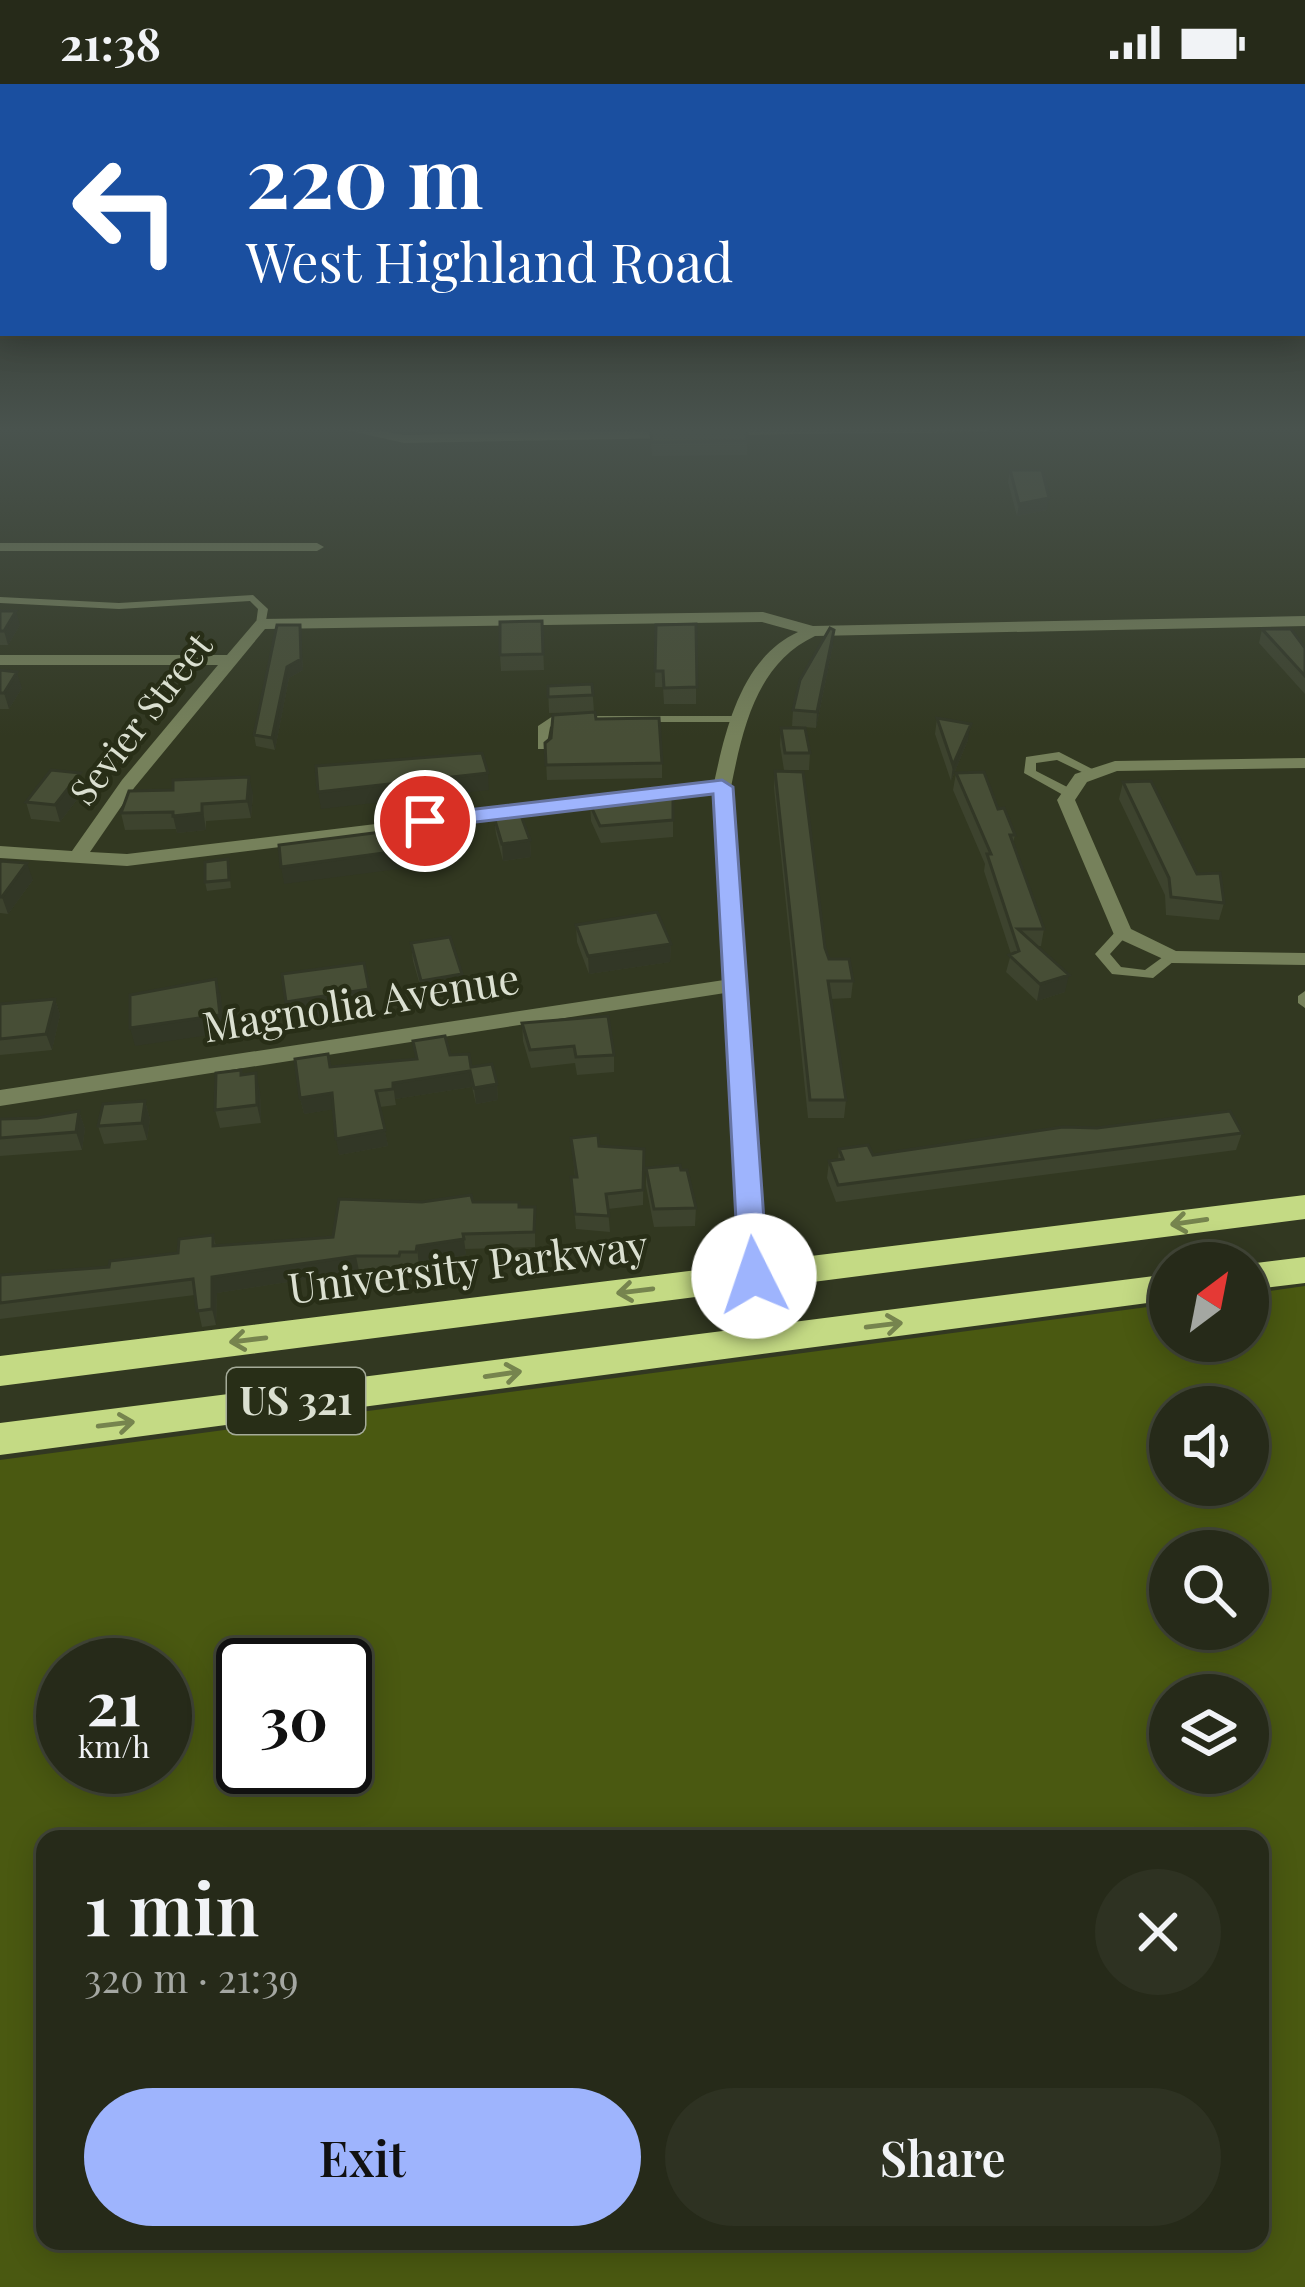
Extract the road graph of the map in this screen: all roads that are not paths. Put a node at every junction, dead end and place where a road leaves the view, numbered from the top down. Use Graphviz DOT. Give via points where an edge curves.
graph roads {
  1 [pos="0,547"];
  2 [pos="317,547"];
  3 [pos="0,600"];
  4 [pos="1305,621"];
  5 [pos="261,624"];
  6 [pos="812,631"];
  7 [pos="0,660"];
  8 [pos="228,660"];
  9 [pos="740,718"];
  10 [pos="542,746"];
  11 [pos="1305,763"];
  12 [pos="1092,772"];
  13 [pos="722,787"];
  14 [pos="1069,793"];
  15 [pos="0,852"];
  16 [pos="76,858"];
  17 [pos="1122,933"];
  18 [pos="1172,957"];
  19 [pos="1305,959"];
  20 [pos="734,985"];
  21 [pos="0,1099"];
  22 [pos="1305,1207"];
  23 [pos="1305,1270"];
  24 [pos="1269,1274"];
  25 [pos="754,1276"];
  26 [pos="1149,1290"];
  27 [pos="768,1340"];
  28 [pos="0,1371"];
  29 [pos="0,1439"];
  1 -- 2 [label="street"];
  3 -- 5 [label="lane" via="119,606 253,598 263,610"];
  4 -- 6 [label="street"];
  5 -- 6 [label="street" via="764,617"];
  5 -- 8 [label="street, Sevier Street"];
  6 -- 9 [label="street" via="771,655"];
  7 -- 8 [label="street"];
  8 -- 16 [label="street, Sevier Street"];
  9 -- 10 [label="lane" via="553,719"];
  9 -- 13 [label="street"];
  11 -- 12 [label="street"];
  12 -- 14 [label="street"];
  12 -- 14 [label="lane" via="1059,756 1030,760 1030,773"];
  13 -- 16 [label="street" via="127,860"];
  13 -- 20 [label="street"];
  14 -- 17 [label="street" via="1069,812"];
  15 -- 16 [label="street"];
  17 -- 18 [label="street"];
  17 -- 18 [label="lane" via="1102,954 1117,971 1148,975"];
  18 -- 19 [label="street"];
  20 -- 21 [label="street, Magnolia Avenue"];
  20 -- 25 [label="street"];
  22 -- 25 [label="highway, University Parkway / US 321, one-way"];
  23 -- 24 [label="highway"];
  25 -- 27 [label="street"];
  25 -- 28 [label="highway, University Parkway / US 321, one-way"];
  27 -- 26 [label="highway, US 321, one-way"];
  29 -- 27 [label="highway, US 321, one-way"];
}
